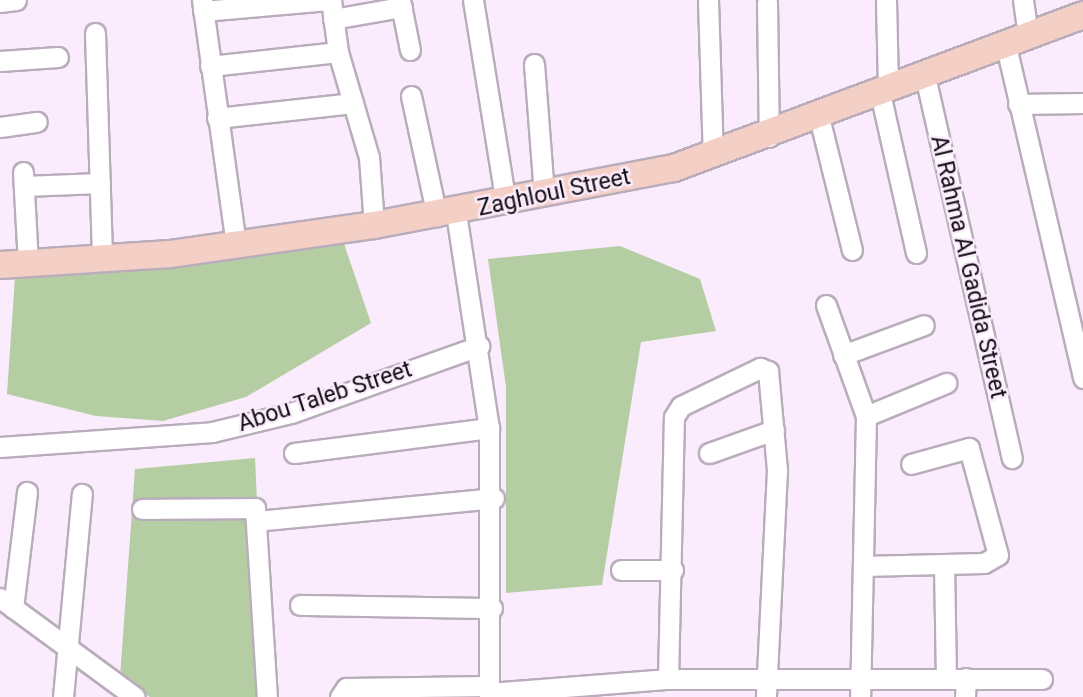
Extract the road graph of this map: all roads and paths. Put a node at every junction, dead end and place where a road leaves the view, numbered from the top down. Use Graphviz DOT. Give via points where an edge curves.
graph roads {
  1 [pos="16,0"];
  2 [pos="473,0"];
  3 [pos="708,0"];
  4 [pos="886,0"];
  5 [pos="1023,0"];
  6 [pos="0,2"];
  7 [pos="767,2"];
  8 [pos="401,4"];
  9 [pos="202,5"];
  10 [pos="331,6"];
  11 [pos="1083,15"];
  12 [pos="95,33"];
  13 [pos="1017,42"];
  14 [pos="410,50"];
  15 [pos="338,52"];
  16 [pos="58,57"];
  17 [pos="0,61"];
  18 [pos="534,64"];
  19 [pos="210,66"];
  20 [pos="925,76"];
  21 [pos="884,91"];
  22 [pos="411,96"];
  23 [pos="353,103"];
  24 [pos="1083,103"];
  25 [pos="1018,104"];
  26 [pos="819,117"];
  27 [pos="217,118"];
  28 [pos="37,122"];
  29 [pos="0,127"];
  30 [pos="769,137"];
  31 [pos="713,155"];
  32 [pos="100,183"];
  33 [pos="544,195"];
  34 [pos="506,203"];
  35 [pos="447,214"];
  36 [pos="374,225"];
  37 [pos="236,244"];
  38 [pos="852,250"];
  39 [pos="916,253"];
  40 [pos="102,258"];
  41 [pos="28,263"];
  42 [pos="0,265"];
  43 [pos="826,305"];
  44 [pos="924,326"];
  45 [pos="479,346"];
  46 [pos="844,355"];
  47 [pos="1083,378"];
  48 [pos="946,383"];
  49 [pos="866,415"];
  50 [pos="489,428"];
  51 [pos="774,430"];
  52 [pos="0,447"];
  53 [pos="294,453"];
  54 [pos="709,453"];
  55 [pos="1012,458"];
  56 [pos="911,464"];
  57 [pos="27,492"];
  58 [pos="82,494"];
  59 [pos="494,498"];
  60 [pos="142,509"];
  61 [pos="256,521"];
  62 [pos="944,564"];
  63 [pos="863,566"];
  64 [pos="621,570"];
  65 [pos="673,570"];
  66 [pos="7,603"];
  67 [pos="300,605"];
  68 [pos="492,608"];
  69 [pos="67,648"];
  70 [pos="860,677"];
  71 [pos="1042,680"];
  72 [pos="959,684"];
  73 [pos="663,686"];
  74 [pos="767,687"];
  75 [pos="489,692"];
  76 [pos="63,697"];
  77 [pos="135,697"];
  78 [pos="267,697"];
  79 [pos="340,697"];
  80 [pos="860,697"];
  1 -- 6 [label="street"];
  2 -- 34 [label="street"];
  3 -- 31 [label="street"];
  4 -- 21 [label="street"];
  5 -- 13 [label="street"];
  7 -- 30 [label="street"];
  8 -- 10 [label="street"];
  8 -- 14 [label="street"];
  9 -- 10 [label="street"];
  9 -- 19 [label="street"];
  10 -- 15 [label="street"];
  11 -- 13 [label="street, Zaghloul Street"];
  12 -- 32 [label="street"];
  13 -- 20 [label="street, Zaghloul Street"];
  13 -- 25 [label="street"];
  15 -- 19 [label="street"];
  15 -- 23 [label="street"];
  16 -- 17 [label="street"];
  18 -- 33 [label="street"];
  19 -- 27 [label="street"];
  20 -- 21 [label="street, Zaghloul Street"];
  20 -- 55 [label="street, Al Rahma Al Gadida Street"];
  21 -- 26 [label="street, Zaghloul Street"];
  21 -- 39 [label="street"];
  22 -- 35 [label="street"];
  23 -- 27 [label="street"];
  23 -- 36 [label="street" via="369,157"];
  24 -- 25 [label="street"];
  25 -- 47 [label="street"];
  26 -- 30 [label="street, Zaghloul Street"];
  26 -- 38 [label="street"];
  27 -- 37 [label="street"];
  28 -- 29 [label="street"];
  30 -- 31 [label="street, Zaghloul Street"];
  31 -- 33 [label="street, Zaghloul Street"];
  32 -- 40 [label="street"];
  32 -- 41 [label="street" via="23,179"];
  33 -- 34 [label="street, Zaghloul Street"];
  34 -- 35 [label="street, Zaghloul Street"];
  35 -- 36 [label="street, Zaghloul Street"];
  35 -- 45 [label="street"];
  36 -- 37 [label="street, Zaghloul Street"];
  37 -- 40 [label="street, Zaghloul Street"];
  40 -- 41 [label="street, Zaghloul Street"];
  41 -- 42 [label="street, Zaghloul Street"];
  43 -- 46 [label="street"];
  44 -- 46 [label="street"];
  45 -- 50 [label="street"];
  45 -- 52 [label="street, Abou Taleb Street" via="291,413 212,432"];
  46 -- 49 [label="street"];
  48 -- 49 [label="street"];
  49 -- 63 [label="street"];
  50 -- 53 [label="street"];
  50 -- 59 [label="street"];
  51 -- 54 [label="street"];
  51 -- 65 [label="street" via="768,371 753,368 677,411"];
  51 -- 74 [label="street"];
  56 -- 62 [label="street" via="969,447 1000,546 993,561"];
  57 -- 66 [label="street"];
  58 -- 69 [label="street"];
  59 -- 61 [label="street"];
  59 -- 68 [label="street"];
  60 -- 61 [label="street" via="250,503"];
  61 -- 78 [label="street"];
  62 -- 63 [label="street"];
  62 -- 72 [label="street"];
  63 -- 70 [label="street"];
  64 -- 65 [label="street"];
  65 -- 73 [label="street"];
  66 -- 69 [label="street"];
  67 -- 68 [label="street"];
  68 -- 75 [label="street"];
  69 -- 76 [label="street"];
  69 -- 77 [label="street"];
  70 -- 72 [label="street"];
  70 -- 74 [label="street"];
  70 -- 80 [label="street"];
  71 -- 72 [label="street"];
  73 -- 74 [label="street"];
  73 -- 75 [label="street"];
  75 -- 79 [label="street" via="346,688"];
}
